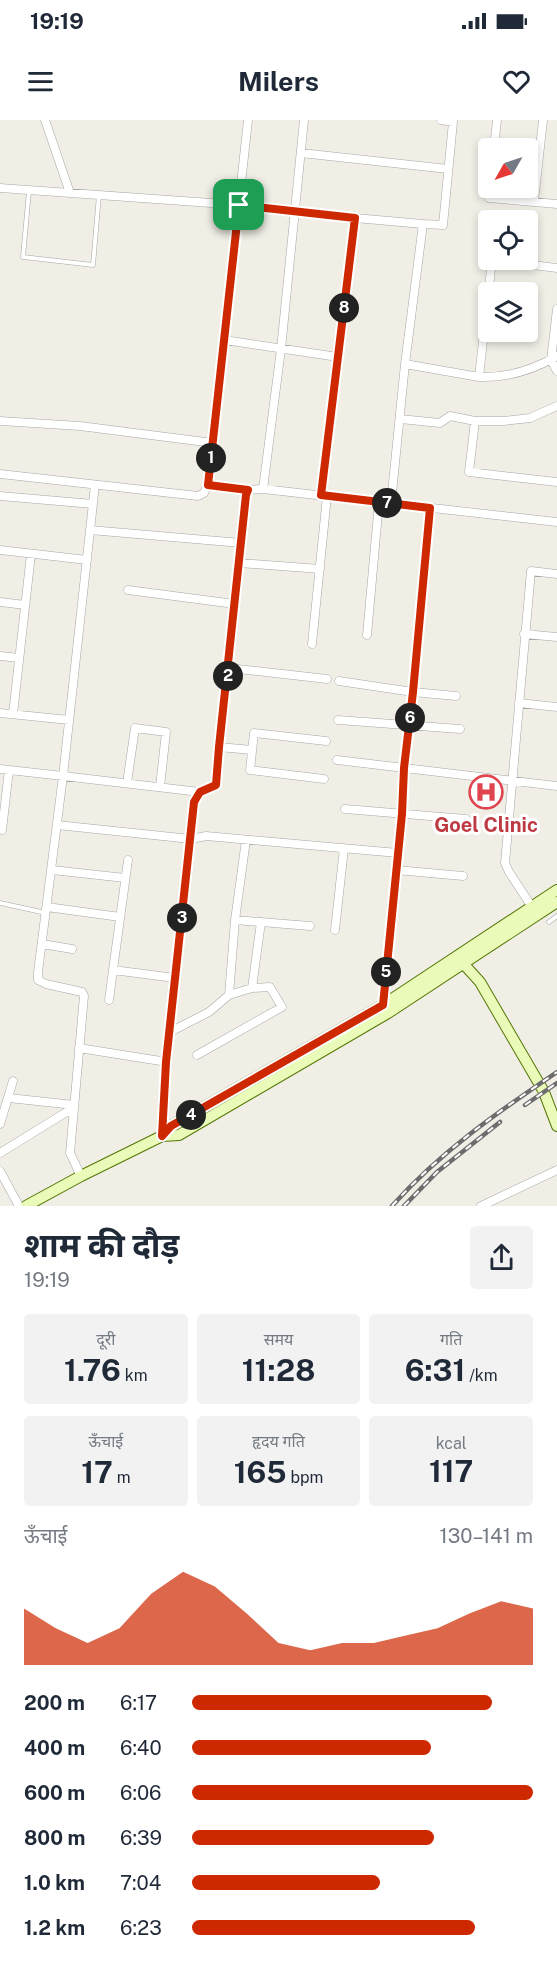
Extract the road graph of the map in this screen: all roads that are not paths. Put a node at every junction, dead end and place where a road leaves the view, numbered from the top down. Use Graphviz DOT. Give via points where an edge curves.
graph roads {
  1 [pos="45,120"];
  2 [pos="248,120"];
  3 [pos="304,120"];
  4 [pos="441,120"];
  5 [pos="498,120"];
  6 [pos="543,120"];
  7 [pos="495,138"];
  8 [pos="301,153"];
  9 [pos="448,169"];
  10 [pos="0,188"];
  11 [pos="29,190"];
  12 [pos="70,193"];
  13 [pos="99,195"];
  14 [pos="489,198"];
  15 [pos="534,201"];
  16 [pos="557,204"];
  17 [pos="239,205"];
  18 [pos="296,211"];
  19 [pos="355,218"];
  20 [pos="423,225"];
  21 [pos="557,268"];
  22 [pos="557,309"];
  23 [pos="224,340"];
  24 [pos="281,349"];
  25 [pos="338,357"];
  26 [pos="554,358"];
  27 [pos="405,364"];
  28 [pos="557,371"];
  29 [pos="479,377"];
  30 [pos="557,406"];
  31 [pos="400,419"];
  32 [pos="0,421"];
  33 [pos="475,421"];
  34 [pos="213,443"];
  35 [pos="0,474"];
  36 [pos="557,482"];
  37 [pos="95,485"];
  38 [pos="208,485"];
  39 [pos="263,489"];
  40 [pos="248,490"];
  41 [pos="0,496"];
  42 [pos="324,496"];
  43 [pos="379,502"];
  44 [pos="391,503"];
  45 [pos="93,504"];
  46 [pos="430,508"];
  47 [pos="557,522"];
  48 [pos="90,530"];
  49 [pos="241,543"];
  50 [pos="0,550"];
  51 [pos="31,554"];
  52 [pos="87,560"];
  53 [pos="239,562"];
  54 [pos="320,569"];
  55 [pos="557,574"];
  56 [pos="128,590"];
  57 [pos="0,602"];
  58 [pos="235,604"];
  59 [pos="25,605"];
  60 [pos="524,634"];
  61 [pos="367,635"];
  62 [pos="557,637"];
  63 [pos="312,644"];
  64 [pos="0,656"];
  65 [pos="19,658"];
  66 [pos="229,668"];
  67 [pos="327,679"];
  68 [pos="339,681"];
  69 [pos="413,692"];
  70 [pos="456,696"];
  71 [pos="519,703"];
  72 [pos="557,707"];
  73 [pos="0,713"];
  74 [pos="13,714"];
  75 [pos="69,720"];
  76 [pos="338,720"];
  77 [pos="408,726"];
  78 [pos="460,729"];
  79 [pos="326,741"];
  80 [pos="219,747"];
  81 [pos="252,750"];
  82 [pos="337,760"];
  83 [pos="404,768"];
  84 [pos="4,769"];
  85 [pos="63,776"];
  86 [pos="324,779"];
  87 [pos="512,779"];
  88 [pos="127,783"];
  89 [pos="557,786"];
  90 [pos="160,787"];
  91 [pos="200,792"];
  92 [pos="345,809"];
  93 [pos="402,814"];
  94 [pos="466,819"];
  95 [pos="57,825"];
  96 [pos="2,830"];
  97 [pos="191,839"];
  98 [pos="246,840"];
  99 [pos="344,848"];
  100 [pos="398,853"];
  101 [pos="128,860"];
  102 [pos="52,870"];
  103 [pos="396,870"];
  104 [pos="463,876"];
  105 [pos="125,878"];
  106 [pos="557,890"];
  107 [pos="557,902"];
  108 [pos="0,903"];
  109 [pos="532,907"];
  110 [pos="47,910"];
  111 [pos="557,916"];
  112 [pos="120,917"];
  113 [pos="235,920"];
  114 [pos="261,922"];
  115 [pos="549,922"];
  116 [pos="310,926"];
  117 [pos="335,930"];
  118 [pos="42,944"];
  119 [pos="72,949"];
  120 [pos="461,960"];
  121 [pos="113,970"];
  122 [pos="175,978"];
  123 [pos="252,988"];
  124 [pos="229,994"];
  125 [pos="109,1000"];
  126 [pos="383,1005"];
  127 [pos="170,1032"];
  128 [pos="79,1048"];
  129 [pos="197,1055"];
  130 [pos="166,1062"];
  131 [pos="13,1081"];
  132 [pos="9,1098"];
  133 [pos="74,1106"];
  134 [pos="0,1124"];
  135 [pos="557,1125"];
  136 [pos="162,1136"];
  137 [pos="0,1153"];
  138 [pos="557,1170"];
  139 [pos="0,1171"];
  140 [pos="81,1176"];
  141 [pos="19,1206"];
  142 [pos="26,1206"];
  143 [pos="481,1206"];
  1 -- 12 [label="street"];
  2 -- 17 [label="street"];
  3 -- 8 [label="street"];
  4 -- 9 [label="street" via="453,122"];
  5 -- 7 [label="street"];
  6 -- 15 [label="street"];
  8 -- 9 [label="street"];
  8 -- 18 [label="street"];
  9 -- 20 [label="street" via="443,225"];
  10 -- 11 [label="street"];
  11 -- 12 [label="street"];
  11 -- 13 [label="lane" via="23,257 93,265"];
  12 -- 13 [label="street"];
  13 -- 17 [label="street"];
  14 -- 15 [label="street"];
  15 -- 16 [label="street"];
  17 -- 18 [label="street"];
  17 -- 23 [label="street"];
  18 -- 19 [label="street"];
  18 -- 24 [label="street"];
  19 -- 20 [label="street"];
  19 -- 25 [label="street"];
  20 -- 27 [label="street"];
  21 -- 29 [label="street" via="492,260"];
  22 -- 26 [label="street"];
  23 -- 24 [label="street"];
  23 -- 34 [label="street"];
  24 -- 25 [label="street"];
  24 -- 39 [label="street"];
  25 -- 42 [label="street"];
  26 -- 28 [label="street"];
  26 -- 29 [label="street" via="512,375"];
  27 -- 29 [label="street"];
  27 -- 31 [label="street"];
  30 -- 33 [label="street" via="530,418"];
  31 -- 33 [label="street" via="440,423 450,416"];
  31 -- 44 [label="street"];
  32 -- 34 [label="street" via="80,426"];
  33 -- 36 [label="street" via="469,472"];
  34 -- 38 [label="street"];
  35 -- 37 [label="street"];
  37 -- 38 [label="street" via="198,496"];
  37 -- 45 [label="street"];
  38 -- 40 [label="street"];
  39 -- 40 [label="street"];
  39 -- 42 [label="street"];
  40 -- 49 [label="street"];
  41 -- 45 [label="street"];
  42 -- 43 [label="street"];
  42 -- 54 [label="street"];
  43 -- 44 [label="street"];
  43 -- 61 [label="street"];
  44 -- 46 [label="street"];
  45 -- 48 [label="street"];
  46 -- 47 [label="street"];
  46 -- 69 [label="street"];
  48 -- 49 [label="street"];
  48 -- 52 [label="street"];
  49 -- 53 [label="street"];
  50 -- 51 [label="street"];
  51 -- 52 [label="street"];
  51 -- 59 [label="street"];
  52 -- 75 [label="street"];
  53 -- 54 [label="street"];
  53 -- 58 [label="street"];
  54 -- 63 [label="street"];
  55 -- 60 [label="street" via="531,571"];
  56 -- 58 [label="street"];
  57 -- 59 [label="street"];
  58 -- 66 [label="street"];
  59 -- 65 [label="street"];
  60 -- 62 [label="street"];
  60 -- 71 [label="street"];
  64 -- 65 [label="street"];
  65 -- 74 [label="street"];
  66 -- 67 [label="street"];
  66 -- 80 [label="street"];
  68 -- 69 [label="street"];
  69 -- 70 [label="street"];
  69 -- 77 [label="street"];
  71 -- 72 [label="street"];
  71 -- 87 [label="street"];
  73 -- 74 [label="street"];
  74 -- 75 [label="street"];
  75 -- 85 [label="street"];
  76 -- 77 [label="street"];
  77 -- 78 [label="street"];
  77 -- 83 [label="street"];
  79 -- 81 [label="street" via="254,733"];
  80 -- 81 [label="street"];
  80 -- 91 [label="street" via="216,785"];
  81 -- 86 [label="street" via="250,770"];
  82 -- 83 [label="street"];
  83 -- 87 [label="street"];
  83 -- 93 [label="street"];
  84 -- 85 [label="street"];
  84 -- 96 [label="street"];
  85 -- 88 [label="street"];
  85 -- 95 [label="street"];
  87 -- 89 [label="street"];
  87 -- 109 [label="street" via="505,863"];
  88 -- 90 [label="street"];
  88 -- 90 [label="street" via="135,729 165,732"];
  90 -- 91 [label="street"];
  91 -- 97 [label="street" via="194,802"];
  92 -- 93 [label="street"];
  93 -- 94 [label="street"];
  93 -- 100 [label="street"];
  95 -- 97 [label="street"];
  95 -- 102 [label="street"];
  97 -- 98 [label="street" via="206,836"];
  97 -- 122 [label="street"];
  98 -- 99 [label="street"];
  98 -- 113 [label="street"];
  99 -- 100 [label="street"];
  99 -- 117 [label="street"];
  100 -- 103 [label="street"];
  101 -- 105 [label="street"];
  102 -- 105 [label="street"];
  102 -- 110 [label="street"];
  103 -- 104 [label="street"];
  103 -- 126 [label="street"];
  105 -- 112 [label="street"];
  106 -- 109 [label="street"];
  107 -- 120 [label="street"];
  108 -- 110 [label="lane"];
  109 -- 120 [label="street"];
  110 -- 112 [label="street"];
  110 -- 118 [label="street"];
  111 -- 115 [label="lane"];
  112 -- 121 [label="street"];
  113 -- 114 [label="street"];
  113 -- 124 [label="street"];
  114 -- 116 [label="street"];
  114 -- 123 [label="street"];
  118 -- 119 [label="street"];
  118 -- 128 [label="street" via="38,980 82,992 84,996"];
  120 -- 126 [label="street"];
  120 -- 135 [label="street" via="480,982 534,1074"];
  120 -- 136 [label="street" via="318,1055 179,1135"];
  121 -- 122 [label="street"];
  121 -- 125 [label="street"];
  122 -- 127 [label="street"];
  123 -- 124 [label="street"];
  123 -- 129 [label="street" via="270,987 282,1006"];
  124 -- 127 [label="street" via="209,1012"];
  126 -- 136 [label="street" via="171,1126"];
  127 -- 130 [label="street"];
  128 -- 130 [label="street"];
  128 -- 133 [label="street"];
  130 -- 136 [label="street"];
  131 -- 132 [label="street"];
  132 -- 133 [label="street"];
  132 -- 134 [label="street"];
  133 -- 137 [label="street"];
  133 -- 140 [label="street" via="70,1153"];
  136 -- 140 [label="street"];
  138 -- 143 [label="street"];
  139 -- 141 [label="street"];
  140 -- 142 [label="street"];
}
